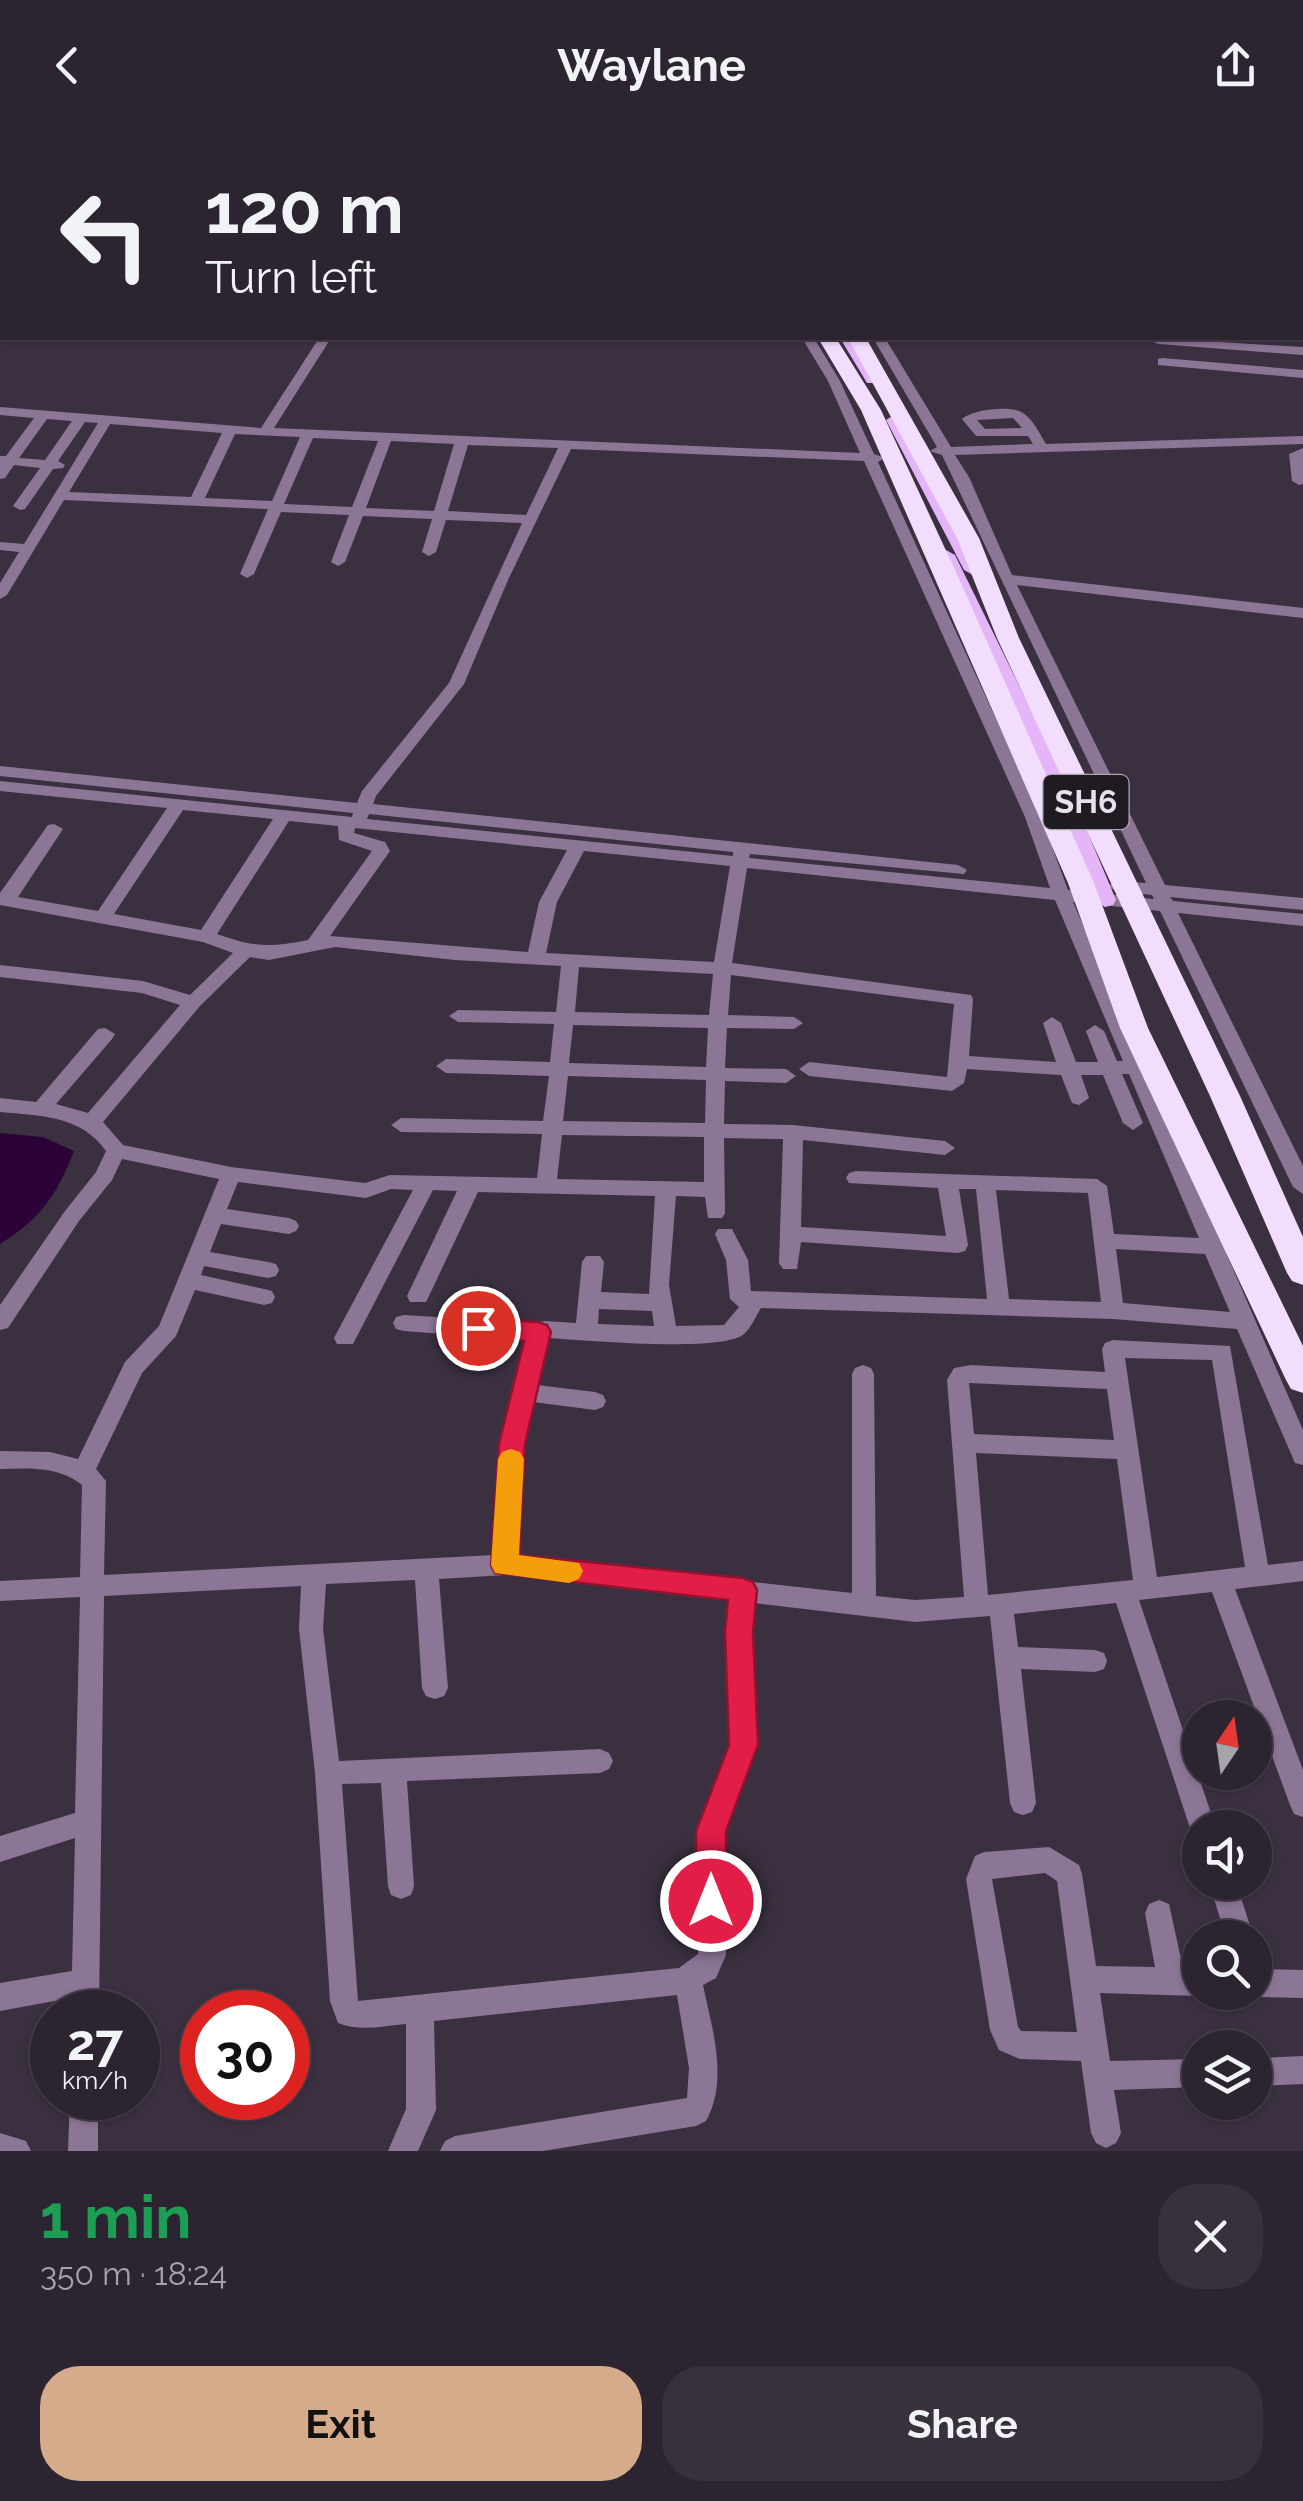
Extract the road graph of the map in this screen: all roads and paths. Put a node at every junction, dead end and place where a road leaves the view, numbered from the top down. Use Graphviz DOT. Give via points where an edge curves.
graph roads {
  1 [pos="325,340"];
  2 [pos="809,340"];
  3 [pos="828,340"];
  4 [pos="839,340"];
  5 [pos="848,340"];
  6 [pos="858,340"];
  7 [pos="880,340"];
  8 [pos="1159,340"];
  9 [pos="1303,351"];
  10 [pos="1162,362"];
  11 [pos="1303,374"];
  12 [pos="0,409"];
  13 [pos="43,415"];
  14 [pos="81,418"];
  15 [pos="106,420"];
  16 [pos="230,430"];
  17 [pos="266,430"];
  18 [pos="1031,432"];
  19 [pos="308,434"];
  20 [pos="386,438"];
  21 [pos="1303,440"];
  22 [pos="462,441"];
  23 [pos="546,442"];
  24 [pos="567,444"];
  25 [pos="1042,448"];
  26 [pos="1145,449"];
  27 [pos="935,456"];
  28 [pos="879,458"];
  29 [pos="5,460"];
  30 [pos="49,464"];
  31 [pos="78,466"];
  32 [pos="1301,466"];
  33 [pos="0,475"];
  34 [pos="60,496"];
  35 [pos="196,502"];
  36 [pos="20,506"];
  37 [pos="277,506"];
  38 [pos="357,511"];
  39 [pos="441,515"];
  40 [pos="531,519"];
  41 [pos="0,546"];
  42 [pos="28,549"];
  43 [pos="430,552"];
  44 [pos="338,562"];
  45 [pos="7,571"];
  46 [pos="248,574"];
  47 [pos="1007,579"];
  48 [pos="0,595"];
  49 [pos="1303,613"];
  50 [pos="0,770"];
  51 [pos="0,786"];
  52 [pos="178,805"];
  53 [pos="284,816"];
  54 [pos="356,818"];
  55 [pos="54,829"];
  56 [pos="578,846"];
  57 [pos="741,855"];
  58 [pos="1098,892"];
  59 [pos="1164,898"];
  60 [pos="4,900"];
  61 [pos="1303,904"];
  62 [pos="103,917"];
  63 [pos="1303,920"];
  64 [pos="206,936"];
  65 [pos="315,944"];
  66 [pos="246,950"];
  67 [pos="536,958"];
  68 [pos="572,960"];
  69 [pos="722,968"];
  70 [pos="0,971"];
  71 [pos="193,1002"];
  72 [pos="458,1016"];
  73 [pos="565,1017"];
  74 [pos="717,1022"];
  75 [pos="794,1023"];
  76 [pos="1052,1023"];
  77 [pos="1095,1032"];
  78 [pos="105,1034"];
  79 [pos="958,1062"];
  80 [pos="446,1066"];
  81 [pos="1138,1067"];
  82 [pos="1109,1068"];
  83 [pos="558,1070"];
  84 [pos="809,1070"];
  85 [pos="1069,1070"];
  86 [pos="712,1076"];
  87 [pos="786,1076"];
  88 [pos="1079,1098"];
  89 [pos="0,1105"];
  90 [pos="40,1110"];
  91 [pos="92,1122"];
  92 [pos="1133,1123"];
  93 [pos="401,1125"];
  94 [pos="552,1128"];
  95 [pos="713,1130"];
  96 [pos="792,1132"];
  97 [pos="945,1148"];
  98 [pos="116,1151"];
  99 [pos="231,1174"];
  100 [pos="856,1178"];
  101 [pos="948,1181"];
  102 [pos="985,1182"];
  103 [pos="426,1183"];
  104 [pos="471,1184"];
  105 [pos="546,1186"];
  106 [pos="1303,1187"];
  107 [pos="666,1188"];
  108 [pos="714,1190"];
  109 [pos="1303,1199"];
  110 [pos="1274,1202"];
  111 [pos="715,1213"];
  112 [pos="214,1215"];
  113 [pos="289,1226"];
  114 [pos="725,1234"];
  115 [pos="791,1234"];
  116 [pos="1104,1241"];
  117 [pos="1240,1243"];
  118 [pos="958,1245"];
  119 [pos="992,1247"];
  120 [pos="1213,1248"];
  121 [pos="197,1257"];
  122 [pos="592,1262"];
  123 [pos="790,1264"];
  124 [pos="268,1270"];
  125 [pos="1303,1273"];
  126 [pos="188,1280"];
  127 [pos="418,1296"];
  128 [pos="264,1297"];
  129 [pos="755,1299"];
  130 [pos="589,1300"];
  131 [pos="661,1303"];
  132 [pos="999,1307"];
  133 [pos="1113,1311"];
  134 [pos="1244,1321"];
  135 [pos="0,1322"];
  136 [pos="404,1322"];
  137 [pos="586,1331"];
  138 [pos="538,1332"];
  139 [pos="668,1336"];
  140 [pos="346,1338"];
  141 [pos="863,1374"];
  142 [pos="1303,1380"];
  143 [pos="1117,1381"];
  144 [pos="524,1392"];
  145 [pos="595,1400"];
  146 [pos="963,1442"];
  147 [pos="1127,1450"];
  148 [pos="1303,1456"];
  149 [pos="0,1460"];
  150 [pos="84,1470"];
  151 [pos="505,1565"];
  152 [pos="426,1570"];
  153 [pos="1303,1571"];
  154 [pos="1258,1574"];
  155 [pos="314,1577"];
  156 [pos="1219,1579"];
  157 [pos="90,1586"];
  158 [pos="1135,1589"];
  159 [pos="743,1590"];
  160 [pos="0,1591"];
  161 [pos="864,1604"];
  162 [pos="989,1605"];
  163 [pos="1007,1657"];
  164 [pos="1096,1661"];
  165 [pos="435,1688"];
  166 [pos="600,1761"];
  167 [pos="393,1770"];
  168 [pos="328,1773"];
  169 [pos="1023,1804"];
  170 [pos="1303,1805"];
  171 [pos="1199,1810"];
  172 [pos="87,1822"];
  173 [pos="0,1850"];
  174 [pos="401,1886"];
  175 [pos="1159,1913"];
  176 [pos="1182,1972"];
  177 [pos="688,1979"];
  178 [pos="1085,1980"];
  179 [pos="85,1982"];
  180 [pos="1182,1982"];
  181 [pos="1272,1983"];
  182 [pos="1303,1984"];
  183 [pos="85,1990"];
  184 [pos="0,1996"];
  185 [pos="420,2009"];
  186 [pos="1098,2061"];
  187 [pos="1303,2070"];
  188 [pos="1182,2071"];
  189 [pos="1272,2071"];
  190 [pos="84,2120"];
  191 [pos="1106,2133"];
  192 [pos="0,2148"];
  193 [pos="16,2151"];
  194 [pos="84,2151"];
  195 [pos="402,2151"];
  196 [pos="454,2151"];
  1 -- 17 [label="street"];
  2 -- 28 [label="street"];
  3 -- 28 [label="highway" via="871,410"];
  4 -- 58 [label="main road" via="880,410 1057,783"];
  5 -- 58 [label="main road" via="976,576"];
  6 -- 27 [label="highway, SH6"];
  7 -- 27 [label="street"];
  8 -- 9 [label="street"];
  10 -- 11 [label="street"];
  12 -- 13 [label="street"];
  12 -- 17 [label="street"];
  13 -- 14 [label="street"];
  13 -- 29 [label="street"];
  14 -- 15 [label="street"];
  14 -- 30 [label="street"];
  15 -- 16 [label="street"];
  15 -- 31 [label="street"];
  16 -- 17 [label="street"];
  16 -- 35 [label="street"];
  17 -- 19 [label="street"];
  17 -- 23 [label="street"];
  18 -- 25 [label="street"];
  19 -- 20 [label="street"];
  19 -- 37 [label="street"];
  20 -- 22 [label="street"];
  20 -- 38 [label="street"];
  21 -- 26 [label="street"];
  22 -- 23 [label="street"];
  22 -- 39 [label="street"];
  23 -- 24 [label="street"];
  24 -- 28 [label="street"];
  24 -- 40 [label="street"];
  25 -- 26 [label="street"];
  25 -- 27 [label="street"];
  26 -- 27 [label="street"];
  26 -- 32 [label="street"];
  27 -- 47 [label="street" via="981,516"];
  27 -- 58 [label="highway, SH6"];
  28 -- 58 [label="highway" via="950,583"];
  29 -- 30 [label="street"];
  29 -- 33 [label="street"];
  30 -- 31 [label="street"];
  30 -- 36 [label="street"];
  31 -- 34 [label="street"];
  34 -- 35 [label="street"];
  34 -- 42 [label="street"];
  35 -- 37 [label="street"];
  37 -- 38 [label="street"];
  37 -- 46 [label="street"];
  38 -- 39 [label="street"];
  38 -- 44 [label="street"];
  39 -- 40 [label="street"];
  39 -- 43 [label="street"];
  40 -- 54 [label="street" via="456,684"];
  41 -- 42 [label="street"];
  42 -- 45 [label="street"];
  45 -- 48 [label="street"];
  47 -- 49 [label="street"];
  47 -- 59 [label="street"];
  50 -- 54 [label="street"];
  51 -- 52 [label="street"];
  52 -- 53 [label="street"];
  52 -- 62 [label="street"];
  53 -- 54 [label="street"];
  53 -- 64 [label="street"];
  54 -- 56 [label="street"];
  54 -- 57 [label="street"];
  54 -- 65 [label="street" via="345,836 380,850"];
  55 -- 60 [label="street"];
  56 -- 57 [label="street"];
  56 -- 67 [label="street" via="548,902"];
  57 -- 58 [label="street"];
  57 -- 69 [label="street"];
  58 -- 59 [label="street"];
  58 -- 81 [label="street"];
  58 -- 110 [label="highway, SH6"];
  58 -- 117 [label="highway" via="1134,1028"];
  59 -- 61 [label="street"];
  59 -- 63 [label="street"];
  59 -- 106 [label="street"];
  60 -- 62 [label="street"];
  62 -- 64 [label="street"];
  64 -- 66 [label="street"];
  65 -- 66 [label="street" via="269,954"];
  65 -- 67 [label="street"];
  66 -- 71 [label="street"];
  67 -- 68 [label="street"];
  68 -- 69 [label="street"];
  68 -- 73 [label="street"];
  69 -- 74 [label="street"];
  69 -- 79 [label="street" via="964,999"];
  70 -- 71 [label="street" via="143,987"];
  71 -- 91 [label="street"];
  72 -- 73 [label="street"];
  73 -- 74 [label="street"];
  73 -- 83 [label="street"];
  74 -- 75 [label="street"];
  74 -- 86 [label="street"];
  76 -- 85 [label="street"];
  77 -- 82 [label="street"];
  78 -- 90 [label="street"];
  79 -- 84 [label="street" via="956,1078 945,1085"];
  79 -- 85 [label="street"];
  80 -- 83 [label="street"];
  81 -- 82 [label="street"];
  81 -- 120 [label="street"];
  82 -- 85 [label="street"];
  82 -- 92 [label="street"];
  83 -- 86 [label="street"];
  83 -- 94 [label="street"];
  85 -- 88 [label="street"];
  86 -- 87 [label="street"];
  86 -- 95 [label="street"];
  89 -- 90 [label="street"];
  90 -- 91 [label="street"];
  91 -- 98 [label="street"];
  93 -- 94 [label="street"];
  94 -- 95 [label="street"];
  94 -- 105 [label="street"];
  95 -- 96 [label="street"];
  95 -- 108 [label="street"];
  96 -- 97 [label="street"];
  96 -- 115 [label="street"];
  98 -- 99 [label="street"];
  98 -- 135 [label="street" via="106,1176"];
  99 -- 103 [label="street" via="366,1191 390,1182"];
  99 -- 112 [label="street"];
  100 -- 101 [label="street"];
  101 -- 102 [label="street"];
  101 -- 118 [label="street"];
  102 -- 116 [label="street" via="1097,1186"];
  102 -- 119 [label="street"];
  103 -- 104 [label="street"];
  103 -- 140 [label="street"];
  104 -- 105 [label="street"];
  104 -- 127 [label="street"];
  105 -- 107 [label="street"];
  107 -- 108 [label="street"];
  107 -- 131 [label="street"];
  108 -- 111 [label="street"];
  109 -- 110 [label="street"];
  110 -- 125 [label="highway, SH6"];
  112 -- 113 [label="street"];
  112 -- 121 [label="street"];
  114 -- 129 [label="street" via="737,1260 741,1298"];
  115 -- 118 [label="street"];
  115 -- 123 [label="street"];
  116 -- 120 [label="street"];
  116 -- 133 [label="street"];
  117 -- 120 [label="street"];
  117 -- 142 [label="highway"];
  118 -- 119 [label="street"];
  119 -- 132 [label="street"];
  120 -- 134 [label="street"];
  121 -- 124 [label="street"];
  121 -- 126 [label="street"];
  122 -- 130 [label="street"];
  126 -- 128 [label="street"];
  126 -- 150 [label="street" via="168,1330 132,1368"];
  129 -- 132 [label="street"];
  129 -- 139 [label="street" via="727,1333"];
  130 -- 131 [label="street"];
  130 -- 137 [label="street"];
  131 -- 139 [label="street"];
  132 -- 133 [label="street"];
  133 -- 134 [label="street"];
  134 -- 148 [label="street"];
  136 -- 138 [label="street"];
  137 -- 138 [label="street"];
  137 -- 139 [label="street"];
  138 -- 144 [label="street"];
  141 -- 161 [label="street"];
  143 -- 146 [label="street" via="962,1374"];
  143 -- 147 [label="street"];
  143 -- 154 [label="street" via="1113,1350 1222,1352"];
  144 -- 145 [label="street"];
  144 -- 151 [label="street" via="512,1444"];
  146 -- 147 [label="street"];
  146 -- 162 [label="street"];
  147 -- 158 [label="street"];
  149 -- 150 [label="street" via="35,1458"];
  150 -- 157 [label="street" via="94,1481"];
  151 -- 152 [label="street"];
  151 -- 159 [label="street"];
  152 -- 155 [label="street"];
  152 -- 165 [label="street"];
  153 -- 154 [label="street"];
  154 -- 156 [label="street"];
  155 -- 157 [label="street"];
  155 -- 168 [label="street" via="312,1629"];
  156 -- 158 [label="street"];
  156 -- 170 [label="street"];
  157 -- 160 [label="street"];
  157 -- 172 [label="street"];
  158 -- 162 [label="street"];
  158 -- 171 [label="street"];
  159 -- 161 [label="street"];
  159 -- 177 [label="street" via="744,1745 711,1831 712,1955"];
  161 -- 162 [label="street" via="915,1611"];
  162 -- 163 [label="street"];
  163 -- 164 [label="street"];
  163 -- 169 [label="street"];
  166 -- 167 [label="street"];
  167 -- 168 [label="street"];
  167 -- 174 [label="street"];
  168 -- 185 [label="street" via="348,2012"];
  172 -- 173 [label="street"];
  172 -- 179 [label="street"];
  175 -- 176 [label="street"];
  177 -- 185 [label="street"];
  177 -- 196 [label="street" via="704,2084 696,2111"];
  178 -- 180 [label="street"];
  178 -- 186 [label="street"];
  178 -- 186 [label="street" via="1069,1874 1049,1860 984,1865 978,1879 1004,2030 1020,2045"];
  179 -- 183 [label="street"];
  179 -- 184 [label="street"];
  181 -- 182 [label="street"];
  185 -- 195 [label="street" via="421,2110"];
  186 -- 188 [label="street"];
  186 -- 191 [label="street"];
  187 -- 189 [label="street"];
  190 -- 194 [label="street"];
  192 -- 193 [label="street"];
}
